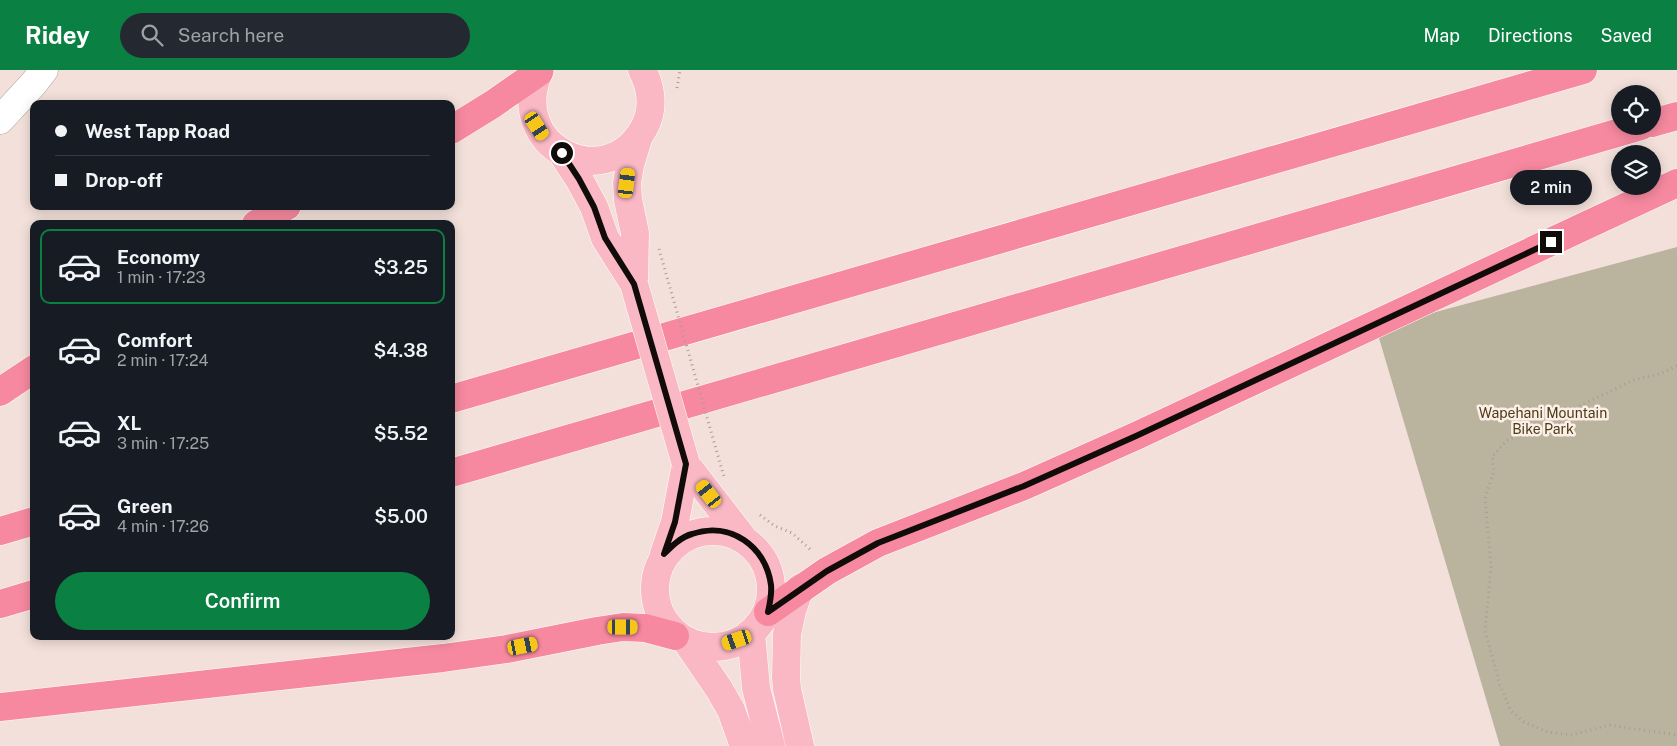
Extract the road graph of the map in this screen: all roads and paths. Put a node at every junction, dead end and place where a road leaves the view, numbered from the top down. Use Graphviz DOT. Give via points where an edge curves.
graph roads {
  1 [pos="44,70"];
  2 [pos="642,70"];
  3 [pos="680,70"];
  4 [pos="1583,70"];
  5 [pos="540,71"];
  6 [pos="680,75"];
  7 [pos="1677,116"];
  8 [pos="0,120"];
  9 [pos="1661,120"];
  10 [pos="455,128"];
  11 [pos="1611,134"];
  12 [pos="638,139"];
  13 [pos="562,153"];
  14 [pos="1677,183"];
  15 [pos="280,210"];
  16 [pos="263,220"];
  17 [pos="659,249"];
  18 [pos="634,284"];
  19 [pos="1677,366"];
  20 [pos="30,372"];
  21 [pos="0,392"];
  22 [pos="455,399"];
  23 [pos="686,464"];
  24 [pos="455,472"];
  25 [pos="730,483"];
  26 [pos="760,514"];
  27 [pos="30,522"];
  28 [pos="0,531"];
  29 [pos="743,538"];
  30 [pos="815,553"];
  31 [pos="664,554"];
  32 [pos="800,588"];
  33 [pos="30,595"];
  34 [pos="0,604"];
  35 [pos="768,612"];
  36 [pos="751,633"];
  37 [pos="681,639"];
  38 [pos="0,706"];
  39 [pos="1677,735"];
  40 [pos="744,746"];
  41 [pos="771,746"];
  42 [pos="800,746"];
  1 -- 8 [label="street"];
  2 -- 12 [label="main road" via="648,80 651,100 648,121"];
  3 -- 6 [label="path"];
  4 -- 22 [label="highway"];
  5 -- 10 [label="highway"];
  5 -- 13 [label="main road" via="533,89 532,108 537,126 547,141"];
  7 -- 9 [label="highway"];
  11 -- 24 [label="highway"];
  12 -- 13 [label="main road" via="611,158 594,161"];
  12 -- 18 [label="main road" via="627,183 635,233"];
  13 -- 18 [label="main road" via="594,207 605,238"];
  14 -- 32 [label="highway" via="1136,436 1024,486 878,543"];
  15 -- 16 [label="highway"];
  17 -- 25 [label="path, bridge" via="724,477"];
  18 -- 23 [label="main road, bridge"];
  19 -- 39 [label="path" via="1634,380 1506,441 1492,457 1494,471 1485,498 1490,567 1485,631 1511,711 1524,722 1548,732 1571,734 1609,726"];
  20 -- 21 [label="highway"];
  23 -- 29 [label="main road"];
  23 -- 31 [label="main road" via="675,522"];
  26 -- 30 [label="path"];
  27 -- 28 [label="highway"];
  29 -- 31 [label="main road" via="708,530 691,534"];
  29 -- 35 [label="main road" via="758,551 767,568 771,586"];
  31 -- 37 [label="main road" via="657,570 657,606 663,620"];
  32 -- 35 [label="highway"];
  32 -- 42 [label="main road" via="787,634 786,677"];
  33 -- 34 [label="highway"];
  35 -- 36 [label="main road"];
  36 -- 37 [label="main road" via="722,645 706,646"];
  36 -- 41 [label="main road" via="756,688"];
  37 -- 38 [label="highway" via="645,628 618,628 444,658"];
  37 -- 40 [label="main road" via="719,689 731,710"];
}
